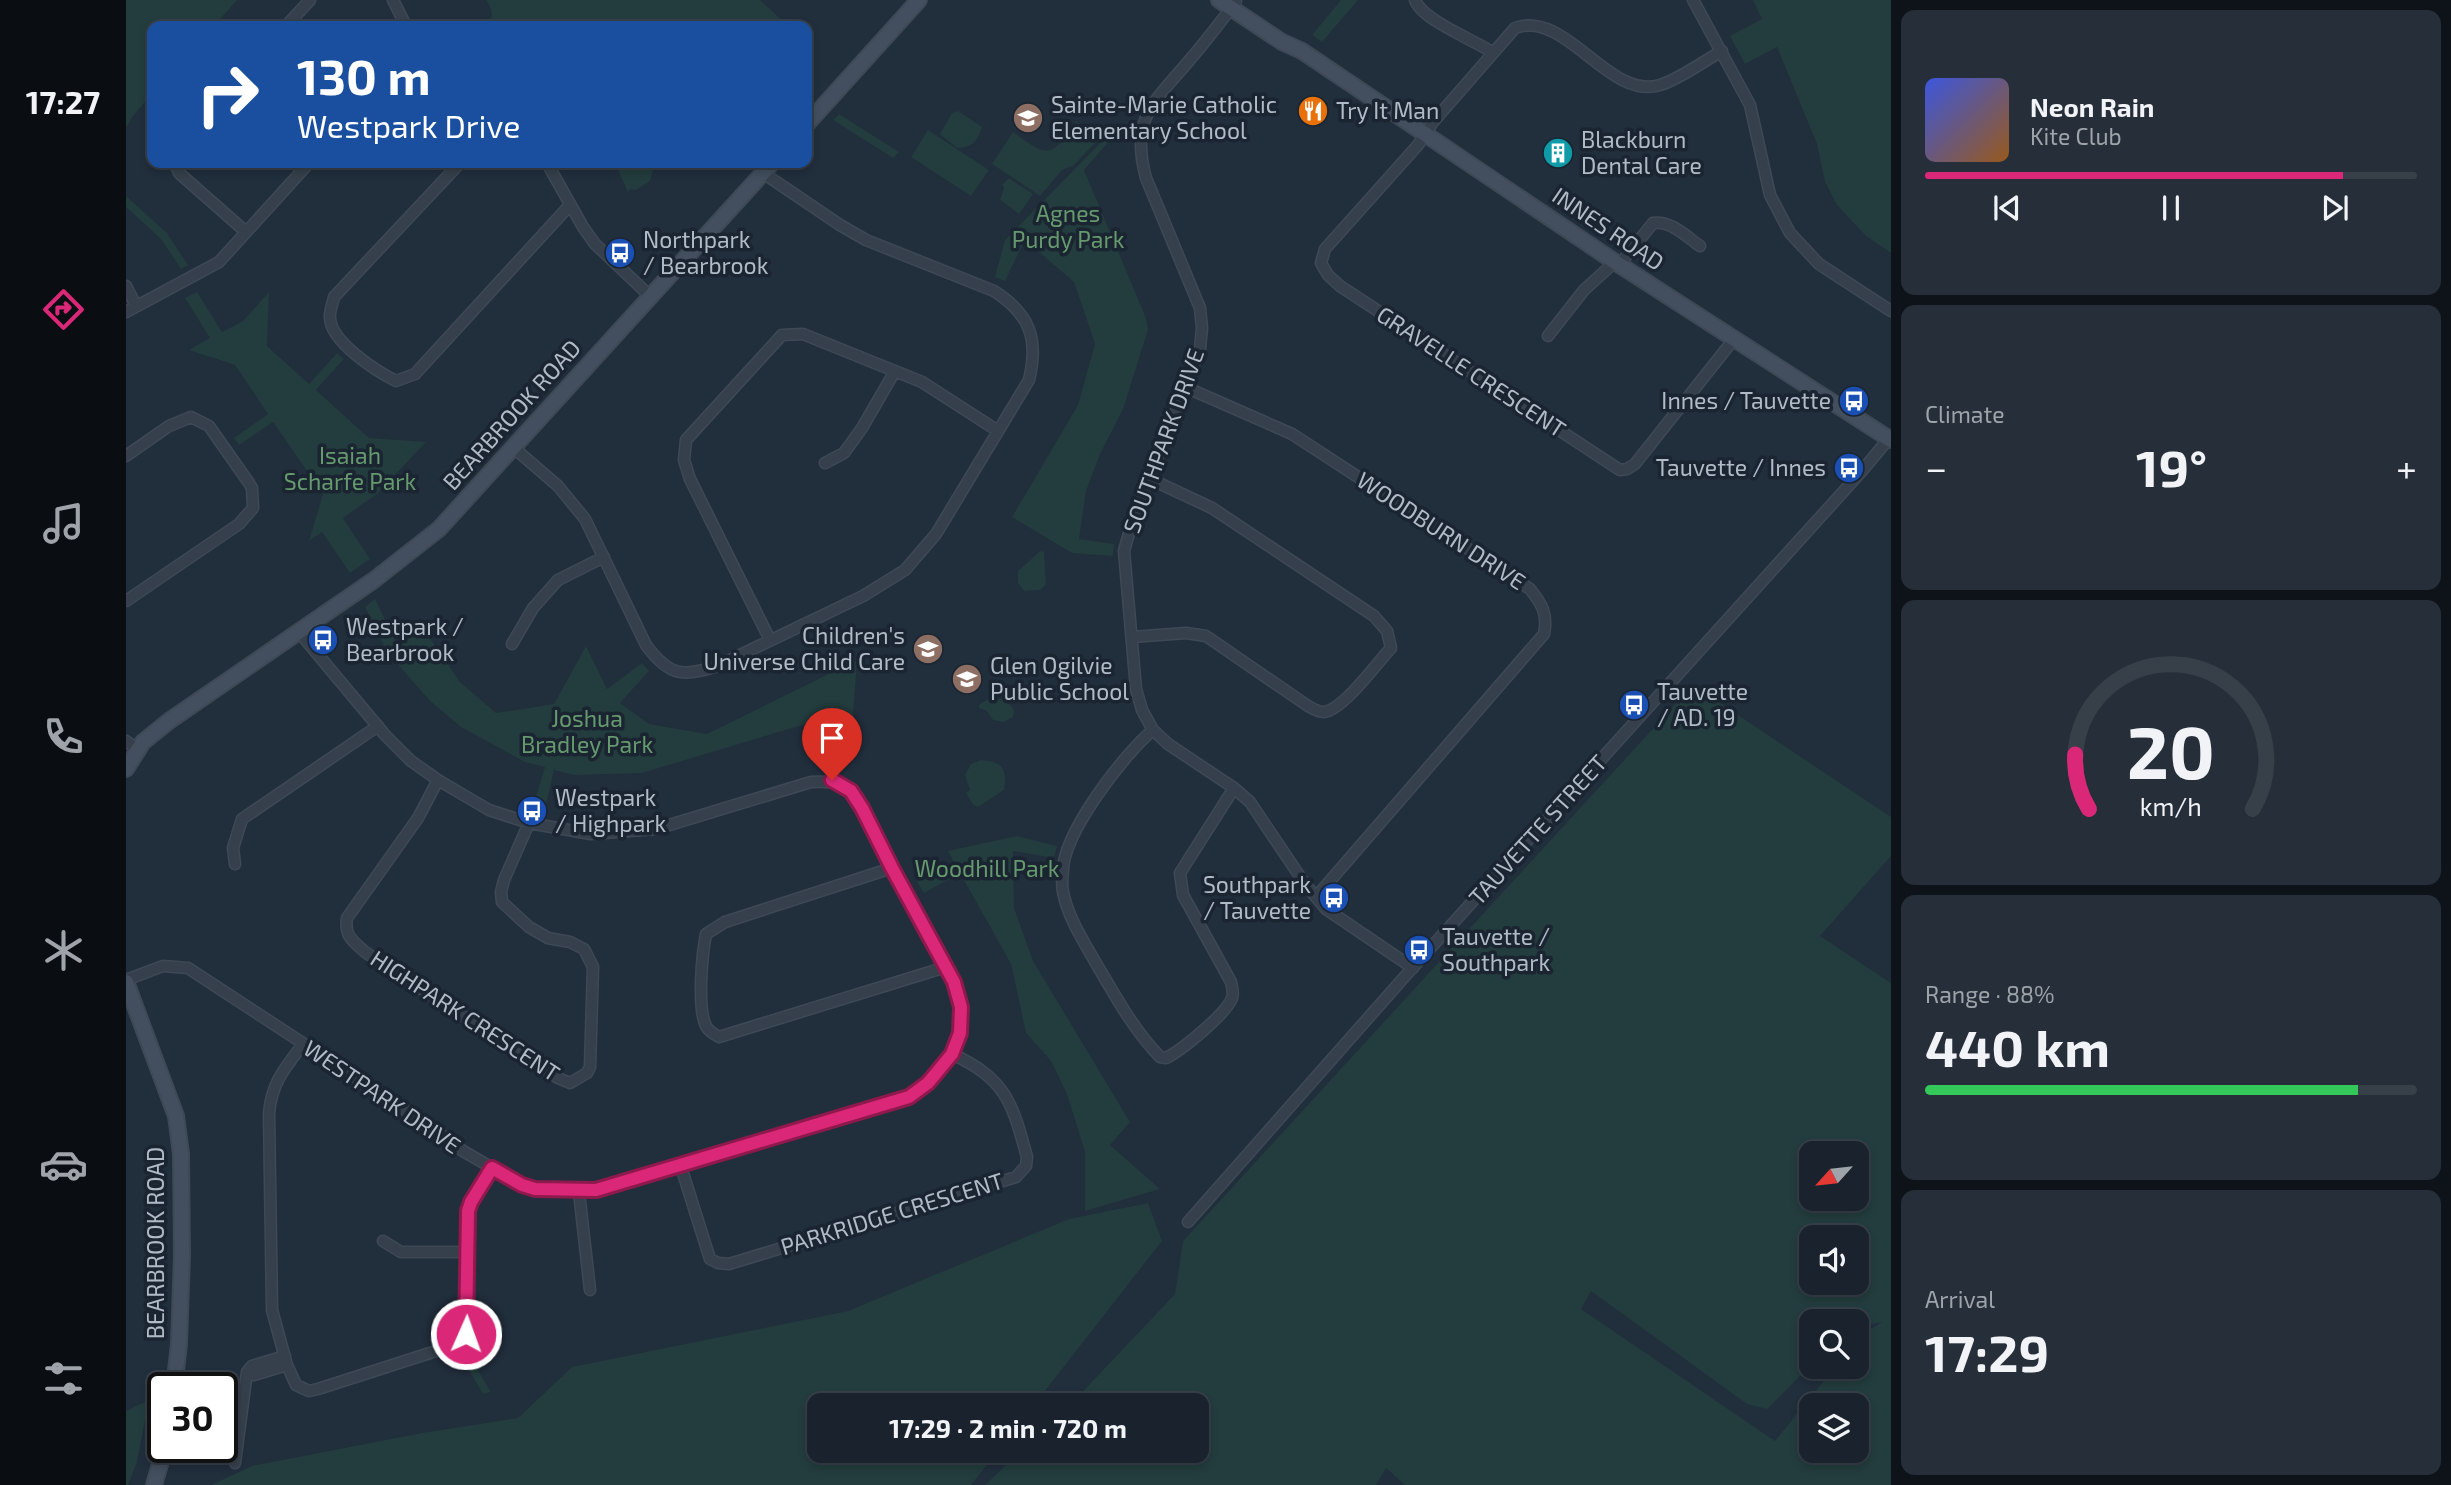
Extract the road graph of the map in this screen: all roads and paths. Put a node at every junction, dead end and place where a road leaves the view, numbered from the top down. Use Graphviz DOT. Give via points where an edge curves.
graph roads {
  1 [pos="310,0"];
  2 [pos="393,0"];
  3 [pos="919,0"];
  4 [pos="1415,0"];
  5 [pos="1693,0"];
  6 [pos="1230,2"];
  7 [pos="291,21"];
  8 [pos="404,21"];
  9 [pos="1722,51"];
  10 [pos="1492,52"];
  11 [pos="812,118"];
  12 [pos="1425,134"];
  13 [pos="177,168"];
  14 [pos="304,168"];
  15 [pos="455,168"];
  16 [pos="550,168"];
  17 [pos="768,168"];
  18 [pos="570,205"];
  19 [pos="246,232"];
  20 [pos="1700,246"];
  21 [pos="1617,263"];
  22 [pos="126,286"];
  23 [pos="650,296"];
  24 [pos="131,309"];
  25 [pos="1891,312"];
  26 [pos="1548,336"];
  27 [pos="1734,339"];
  28 [pos="895,371"];
  29 [pos="1185,387"];
  30 [pos="998,431"];
  31 [pos="1890,438"];
  32 [pos="514,447"];
  33 [pos="126,456"];
  34 [pos="825,464"];
  35 [pos="1150,480"];
  36 [pos="604,557"];
  37 [pos="126,601"];
  38 [pos="299,632"];
  39 [pos="1132,637"];
  40 [pos="770,640"];
  41 [pos="512,644"];
  42 [pos="379,726"];
  43 [pos="1153,730"];
  44 [pos="132,745"];
  45 [pos="126,769"];
  46 [pos="438,780"];
  47 [pos="1234,788"];
  48 [pos="529,823"];
  49 [pos="235,864"];
  50 [pos="892,868"];
  51 [pos="1316,897"];
  52 [pos="946,967"];
  53 [pos="1413,968"];
  54 [pos="126,981"];
  55 [pos="303,1044"];
  56 [pos="952,1054"];
  57 [pos="681,1167"];
  58 [pos="492,1168"];
  59 [pos="579,1192"];
  60 [pos="1188,1222"];
  61 [pos="383,1241"];
  62 [pos="468,1252"];
  63 [pos="590,1290"];
  64 [pos="286,1360"];
  65 [pos="176,1372"];
  66 [pos="238,1432"];
  67 [pos="160,1463"];
  68 [pos="154,1485"];
  1 -- 7 [label="street"];
  2 -- 8 [label="street"];
  3 -- 11 [label="street"];
  4 -- 10 [label="street" via="1438,21"];
  5 -- 9 [label="street"];
  6 -- 12 [label="street, INNES ROAD" via="1282,42"];
  6 -- 29 [label="street, SOUTHPARK DRIVE" via="1155,98 1145,115 1142,135 1140,158 1146,178 1200,308 1200,349"];
  9 -- 10 [label="street" via="1659,85 1638,87 1545,27 1515,27"];
  9 -- 25 [label="street" via="1750,105 1770,195 1790,233 1819,264"];
  10 -- 12 [label="street"];
  12 -- 21 [label="street, INNES ROAD"];
  12 -- 27 [label="street, GRAVELLE CRESCENT" via="1325,249 1321,263 1340,286 1620,470 1635,464"];
  13 -- 19 [label="street"];
  14 -- 19 [label="street"];
  15 -- 18 [label="street" via="334,297 329,318 335,335 377,372 396,381 415,374"];
  16 -- 18 [label="street"];
  17 -- 23 [label="street, BEARBROOK ROAD"];
  17 -- 30 [label="street" via="866,240 1012,302 1033,339 1034,360 1029,380"];
  18 -- 23 [label="street" via="595,244"];
  19 -- 24 [label="street" via="219,262"];
  20 -- 21 [label="street" via="1657,222"];
  21 -- 26 [label="street" via="1584,290"];
  21 -- 27 [label="street, INNES ROAD"];
  22 -- 24 [label="street"];
  23 -- 32 [label="street, BEARBROOK ROAD"];
  27 -- 31 [label="street, INNES ROAD"];
  28 -- 30 [label="street" via="922,382"];
  28 -- 34 [label="street" via="844,453"];
  28 -- 40 [label="street" via="803,334 782,335 686,440 684,460 690,479"];
  29 -- 35 [label="street, SOUTHPARK DRIVE"];
  29 -- 51 [label="street, WOODBURN DRIVE" via="1292,433 1530,589 1544,605 1544,634"];
  30 -- 40 [label="street" via="936,534 905,570 863,596"];
  31 -- 53 [label="street, TAUVETTE STREET"];
  32 -- 36 [label="street" via="572,502"];
  32 -- 38 [label="street, BEARBROOK ROAD" via="423,543"];
  33 -- 37 [label="street" via="169,426 191,417 209,426 249,483 253,508 239,524"];
  35 -- 39 [label="street, SOUTHPARK DRIVE" via="1124,551"];
  35 -- 39 [label="street" via="1212,509 1374,616 1387,631 1391,648 1340,705 1320,712 1206,636"];
  36 -- 40 [label="street" via="646,645 659,662 676,673 698,673"];
  36 -- 41 [label="street" via="558,580 533,608"];
  38 -- 42 [label="street, WESTPARK DRIVE"];
  38 -- 44 [label="street, BEARBROOK ROAD"];
  39 -- 43 [label="street, SOUTHPARK DRIVE" via="1136,689"];
  42 -- 46 [label="street, WESTPARK DRIVE" via="411,761"];
  42 -- 49 [label="street" via="242,819 233,848"];
  43 -- 47 [label="street, SOUTHPARK DRIVE"];
  43 -- 47 [label="street" via="1125,756 1076,829 1062,868 1063,893 1076,927 1130,1021 1160,1057 1185,1047 1226,1009 1233,996 1231,982 1183,895 1180,873"];
  44 -- 45 [label="street, BEARBROOK ROAD"];
  46 -- 48 [label="street, WESTPARK DRIVE" via="489,810"];
  46 -- 48 [label="street, HIGHPARK CRESCENT" via="418,817 347,918 349,939 570,1083 590,1067 593,967 584,949 529,928 502,902 504,880"];
  47 -- 51 [label="street, SOUTHPARK DRIVE" via="1250,802"];
  48 -- 50 [label="street, WESTPARK DRIVE" via="591,834 656,830 811,782 832,780 851,791"];
  50 -- 52 [label="street, WESTPARK DRIVE"];
  50 -- 52 [label="street" via="725,922 706,934 702,1013 706,1026 719,1037"];
  51 -- 53 [label="street, SOUTHPARK DRIVE" via="1326,909"];
  52 -- 56 [label="street, WESTPARK DRIVE" via="961,1007 960,1033"];
  53 -- 60 [label="street, TAUVETTE STREET"];
  54 -- 55 [label="street, WESTPARK DRIVE" via="163,967 188,968"];
  54 -- 65 [label="street, BEARBROOK ROAD" via="176,1116 181,1154 183,1255"];
  55 -- 58 [label="street, WESTPARK DRIVE"];
  55 -- 64 [label="street" via="280,1073 271,1092 269,1112 272,1310"];
  56 -- 57 [label="street, WESTPARK DRIVE" via="928,1083 909,1097"];
  56 -- 57 [label="street, PARKRIDGE CRESCENT" via="996,1081 1011,1106 1027,1157 1016,1177 729,1264 710,1259"];
  57 -- 59 [label="street, WESTPARK DRIVE"];
  58 -- 59 [label="street, WESTPARK DRIVE" via="535,1189"];
  58 -- 62 [label="street" via="468,1211"];
  59 -- 63 [label="street"];
  61 -- 62 [label="street" via="401,1252"];
  62 -- 64 [label="street" via="466,1334 461,1343 309,1391 296,1385"];
  64 -- 66 [label="street" via="254,1375 247,1372"];
  67 -- 68 [label="street"];
}
